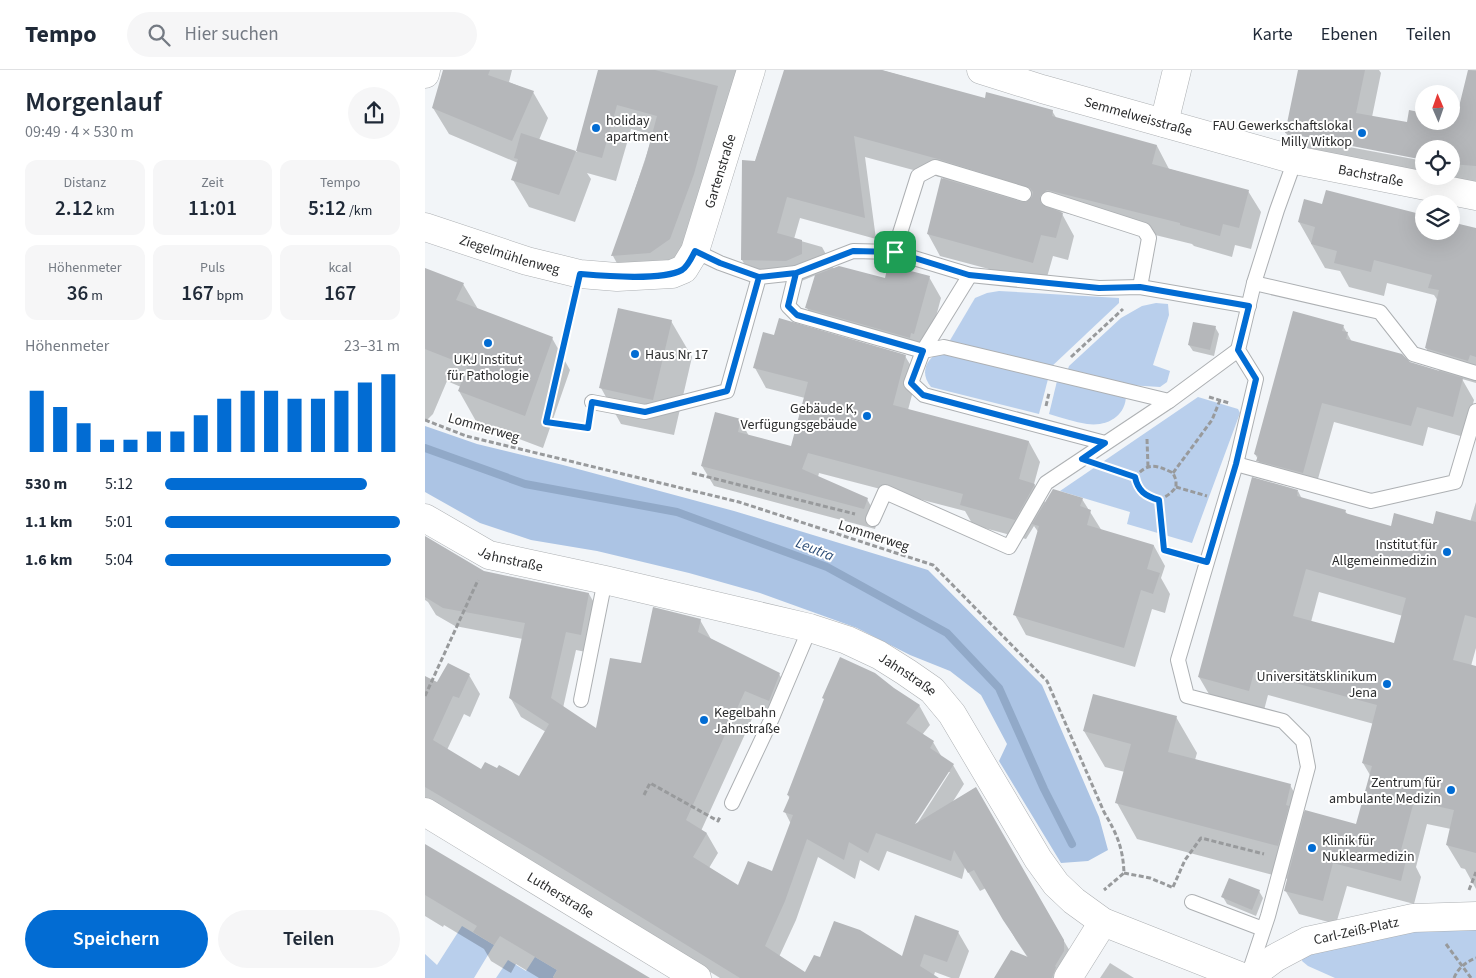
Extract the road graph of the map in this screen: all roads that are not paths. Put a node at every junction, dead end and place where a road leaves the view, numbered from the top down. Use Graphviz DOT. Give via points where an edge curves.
graph roads {
  1 [pos="426,70"];
  2 [pos="751,70"];
  3 [pos="981,70"];
  4 [pos="1177,70"];
  5 [pos="425,74"];
  6 [pos="1164,123"];
  7 [pos="1295,160"];
  8 [pos="1024,194"];
  9 [pos="1476,196"];
  10 [pos="1048,199"];
  11 [pos="425,227"];
  12 [pos="895,252"];
  13 [pos="689,260"];
  14 [pos="796,273"];
  15 [pos="969,275"];
  16 [pos="759,277"];
  17 [pos="1254,283"];
  18 [pos="1140,287"];
  19 [pos="1249,306"];
  20 [pos="1238,350"];
  21 [pos="923,351"];
  22 [pos="1476,373"];
  23 [pos="1169,401"];
  24 [pos="592,402"];
  25 [pos="1476,411"];
  26 [pos="1105,443"];
  27 [pos="1236,464"];
  28 [pos="425,518"];
  29 [pos="873,519"];
  30 [pos="605,580"];
  31 [pos="810,628"];
  32 [pos="581,700"];
  33 [pos="732,802"];
  34 [pos="425,812"];
  35 [pos="1192,902"];
  36 [pos="1476,916"];
  37 [pos="1103,922"];
  38 [pos="1263,929"];
  39 [pos="697,978"];
  40 [pos="1069,978"];
  41 [pos="1246,978"];
  1 -- 5 [label="street"];
  2 -- 13 [label="street, Gartenstraße"];
  3 -- 6 [label="street, Semmelweisstraße"];
  4 -- 6 [label="street"];
  6 -- 7 [label="street, Semmelweisstraße"];
  7 -- 9 [label="street, Bachstraße"];
  7 -- 17 [label="lane"];
  8 -- 12 [label="lane" via="935,167 918,176"];
  10 -- 18 [label="lane" via="1144,230 1149,238"];
  11 -- 13 [label="street, Ziegelmühlenweg" via="527,261 580,274 617,277 672,274"];
  12 -- 14 [label="lane" via="853,251"];
  12 -- 15 [label="lane"];
  13 -- 16 [label="lane" via="720,263"];
  14 -- 16 [label="lane"];
  14 -- 21 [label="lane" via="788,306 797,315"];
  15 -- 18 [label="lane" via="1099,288"];
  15 -- 21 [label="lane"];
  16 -- 24 [label="lane" via="727,391 645,412"];
  17 -- 19 [label="lane"];
  17 -- 22 [label="lane" via="1380,312 1413,354"];
  18 -- 19 [label="lane"];
  19 -- 20 [label="lane"];
  20 -- 23 [label="lane"];
  20 -- 27 [label="lane" via="1256,379"];
  21 -- 23 [label="lane" via="944,346"];
  21 -- 26 [label="lane" via="911,383 923,395"];
  23 -- 26 [label="lane"];
  25 -- 27 [label="lane" via="1455,482 1371,501"];
  26 -- 29 [label="lane" via="1046,482 1009,547 885,492"];
  27 -- 38 [label="lane" via="1178,660 1187,696 1283,722 1303,741 1308,767"];
  28 -- 30 [label="street, Jahnstraße" via="489,555"];
  30 -- 31 [label="street, Jahnstraße"];
  30 -- 32 [label="lane"];
  31 -- 33 [label="lane"];
  31 -- 37 [label="street, Jahnstraße" via="879,655 931,690 952,714 1056,884"];
  34 -- 39 [label="street, Lutherstraße"];
  35 -- 38 [label="lane"];
  36 -- 41 [label="street, Carl-Zeiß-Platz" via="1413,918 1307,941"];
  37 -- 40 [label="street"];
  37 -- 41 [label="street"];
  38 -- 41 [label="lane"];
}
